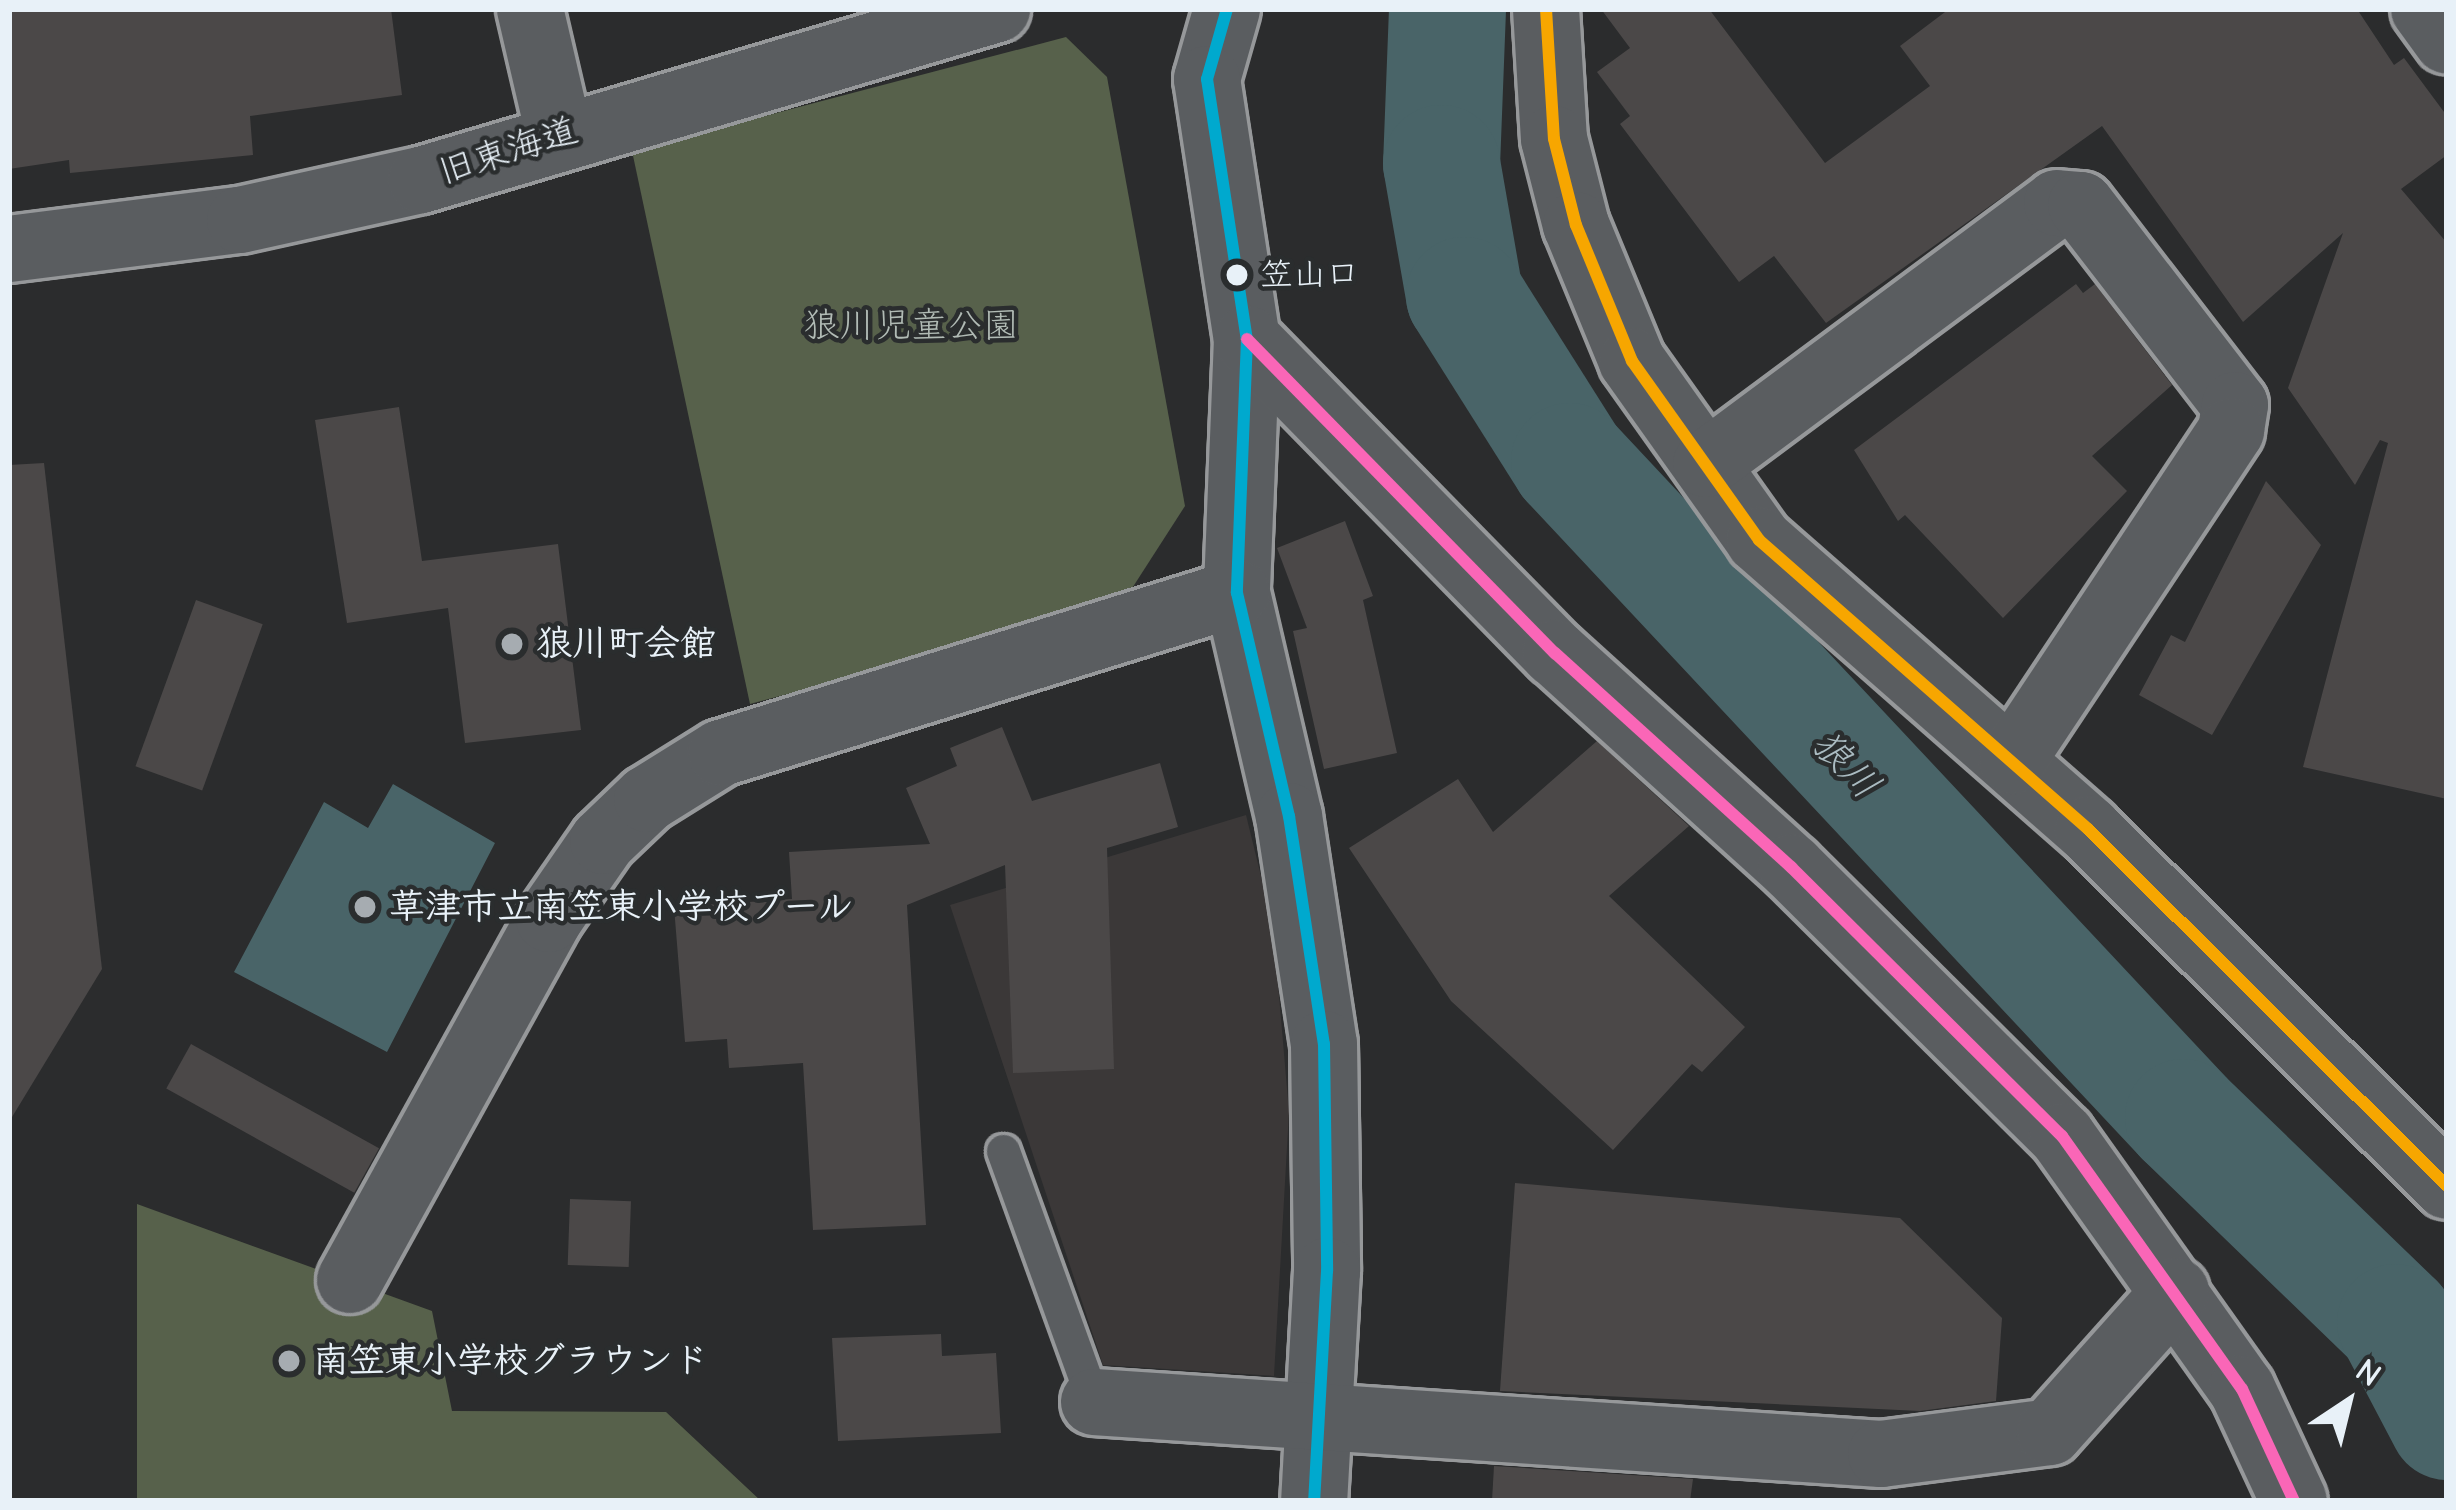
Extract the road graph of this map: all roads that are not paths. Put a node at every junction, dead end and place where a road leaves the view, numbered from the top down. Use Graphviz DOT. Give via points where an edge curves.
graph roads {
  1 [pos="530,9"];
  2 [pos="997,9"];
  3 [pos="1227,9"];
  4 [pos="1546,9"];
  5 [pos="2424,9"];
  6 [pos="2447,41"];
  7 [pos="559,134"];
  8 [pos="9,249"];
  9 [pos="1246,340"];
  10 [pos="1706,464"];
  11 [pos="1237,593"];
  12 [pos="2012,761"];
  13 [pos="1003,1151"];
  14 [pos="2447,1186"];
  15 [pos="350,1280"];
  16 [pos="2176,1291"];
  17 [pos="1094,1402"];
  18 [pos="1316,1412"];
  19 [pos="1314,1501"];
  20 [pos="2294,1501"];
  1 -- 7 [label="street"];
  2 -- 7 [label="street, 旧東海道"];
  3 -- 9 [label="street" via="1207,79"];
  4 -- 10 [label="street" via="1554,139 1576,225 1632,361"];
  5 -- 6 [label="street"];
  7 -- 8 [label="street, 旧東海道" via="421,180 239,220"];
  9 -- 11 [label="street"];
  9 -- 16 [label="street" via="1555,652 1791,867 2062,1136"];
  10 -- 12 [label="street" via="1759,540"];
  10 -- 12 [label="street" via="2057,203 2081,205 2235,405 2231,431"];
  11 -- 15 [label="street" via="721,753 647,799 603,841 549,919"];
  11 -- 18 [label="street" via="1289,815 1324,1044 1327,1271"];
  12 -- 14 [label="street"];
  13 -- 17 [label="lane"];
  16 -- 18 [label="street" via="2050,1432 1881,1454"];
  16 -- 20 [label="street" via="2242,1389"];
  17 -- 18 [label="street"];
  18 -- 19 [label="street"];
}
